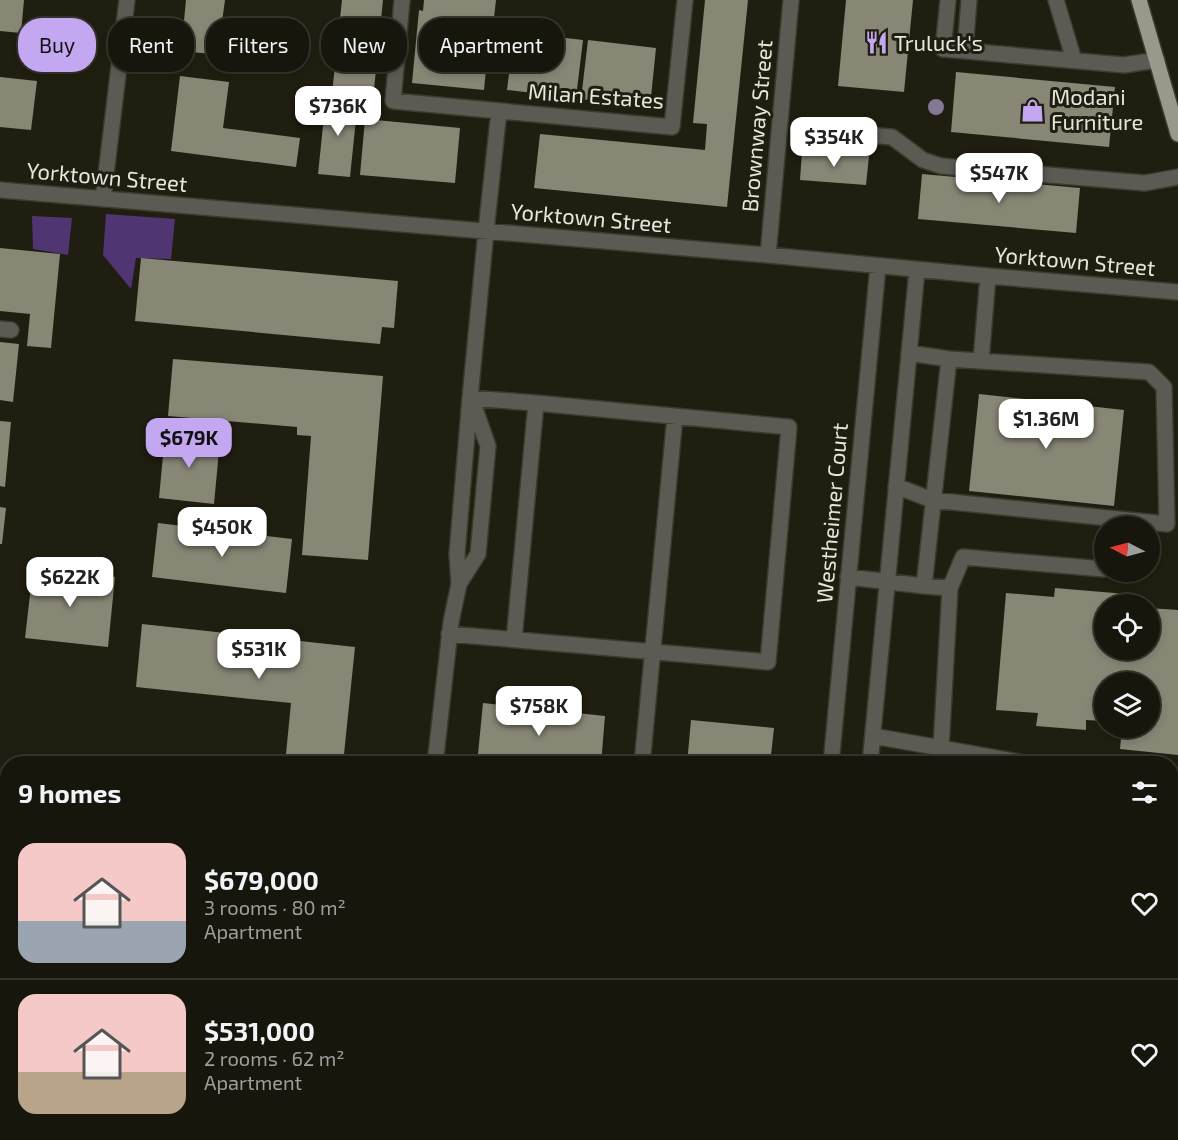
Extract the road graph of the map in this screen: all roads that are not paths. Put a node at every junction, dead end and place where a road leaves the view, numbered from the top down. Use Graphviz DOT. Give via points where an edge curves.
graph roads {
  1 [pos="127,0"];
  2 [pos="402,0"];
  3 [pos="685,0"];
  4 [pos="791,0"];
  5 [pos="948,0"];
  6 [pos="969,0"];
  7 [pos="1056,0"];
  8 [pos="1139,0"];
  9 [pos="965,50"];
  10 [pos="1074,60"];
  11 [pos="1157,60"];
  12 [pos="500,111"];
  13 [pos="1178,134"];
  14 [pos="840,147"];
  15 [pos="1178,177"];
  16 [pos="0,190"];
  17 [pos="103,200"];
  18 [pos="486,231"];
  19 [pos="768,255"];
  20 [pos="878,266"];
  21 [pos="916,270"];
  22 [pos="988,276"];
  23 [pos="1178,292"];
  24 [pos="909,353"];
  25 [pos="949,359"];
  26 [pos="981,361"];
  27 [pos="471,398"];
  28 [pos="536,403"];
  29 [pos="675,416"];
  30 [pos="896,486"];
  31 [pos="932,500"];
  32 [pos="1173,524"];
  33 [pos="1094,568"];
  34 [pos="848,577"];
  35 [pos="887,582"];
  36 [pos="459,584"];
  37 [pos="924,586"];
  38 [pos="950,588"];
  39 [pos="449,634"];
  40 [pos="514,640"];
  41 [pos="653,651"];
  42 [pos="873,736"];
  43 [pos="436,756"];
  44 [pos="643,756"];
  45 [pos="832,756"];
  46 [pos="871,756"];
  47 [pos="943,756"];
  1 -- 17 [label="street"];
  2 -- 12 [label="street, Milan Estates" via="393,101"];
  3 -- 12 [label="street, Milan Estates" via="672,127"];
  4 -- 19 [label="street, Brownway Street"];
  5 -- 9 [label="street" via="943,49"];
  6 -- 9 [label="street"];
  7 -- 10 [label="street"];
  8 -- 11 [label="main road"];
  9 -- 10 [label="street"];
  10 -- 11 [label="street" via="1124,65"];
  11 -- 13 [label="main road"];
  12 -- 18 [label="street, Milan Estates"];
  14 -- 15 [label="street" via="841,133 882,136 892,137 923,160 941,166 1145,183"];
  16 -- 17 [label="street, Yorktown Street"];
  17 -- 18 [label="street, Yorktown Street"];
  18 -- 19 [label="street, Yorktown Street"];
  18 -- 27 [label="street, Milan Estates"];
  19 -- 20 [label="street, Yorktown Street"];
  20 -- 21 [label="street, Yorktown Street"];
  20 -- 34 [label="street, Westheimer Court"];
  21 -- 22 [label="street, Yorktown Street"];
  21 -- 24 [label="street"];
  22 -- 23 [label="street, Yorktown Street"];
  22 -- 26 [label="street"];
  24 -- 25 [label="street"];
  24 -- 30 [label="street"];
  25 -- 26 [label="street"];
  25 -- 31 [label="street"];
  26 -- 32 [label="street" via="1149,372 1164,387"];
  27 -- 28 [label="street"];
  27 -- 36 [label="street, Milan Estates"];
  27 -- 36 [label="street" via="488,446 478,554"];
  28 -- 29 [label="street"];
  28 -- 40 [label="street"];
  29 -- 41 [label="street"];
  29 -- 41 [label="street" via="789,427 768,662"];
  30 -- 31 [label="street"];
  30 -- 35 [label="street"];
  31 -- 32 [label="street"];
  31 -- 37 [label="street"];
  33 -- 38 [label="street" via="963,557"];
  34 -- 35 [label="street"];
  34 -- 45 [label="street, Westheimer Court"];
  35 -- 37 [label="street"];
  35 -- 42 [label="street"];
  36 -- 39 [label="street"];
  37 -- 38 [label="street"];
  38 -- 47 [label="street"];
  39 -- 40 [label="street"];
  39 -- 43 [label="street"];
  40 -- 41 [label="street"];
  41 -- 44 [label="street"];
  42 -- 46 [label="street"];
  42 -- 47 [label="street"];
}
